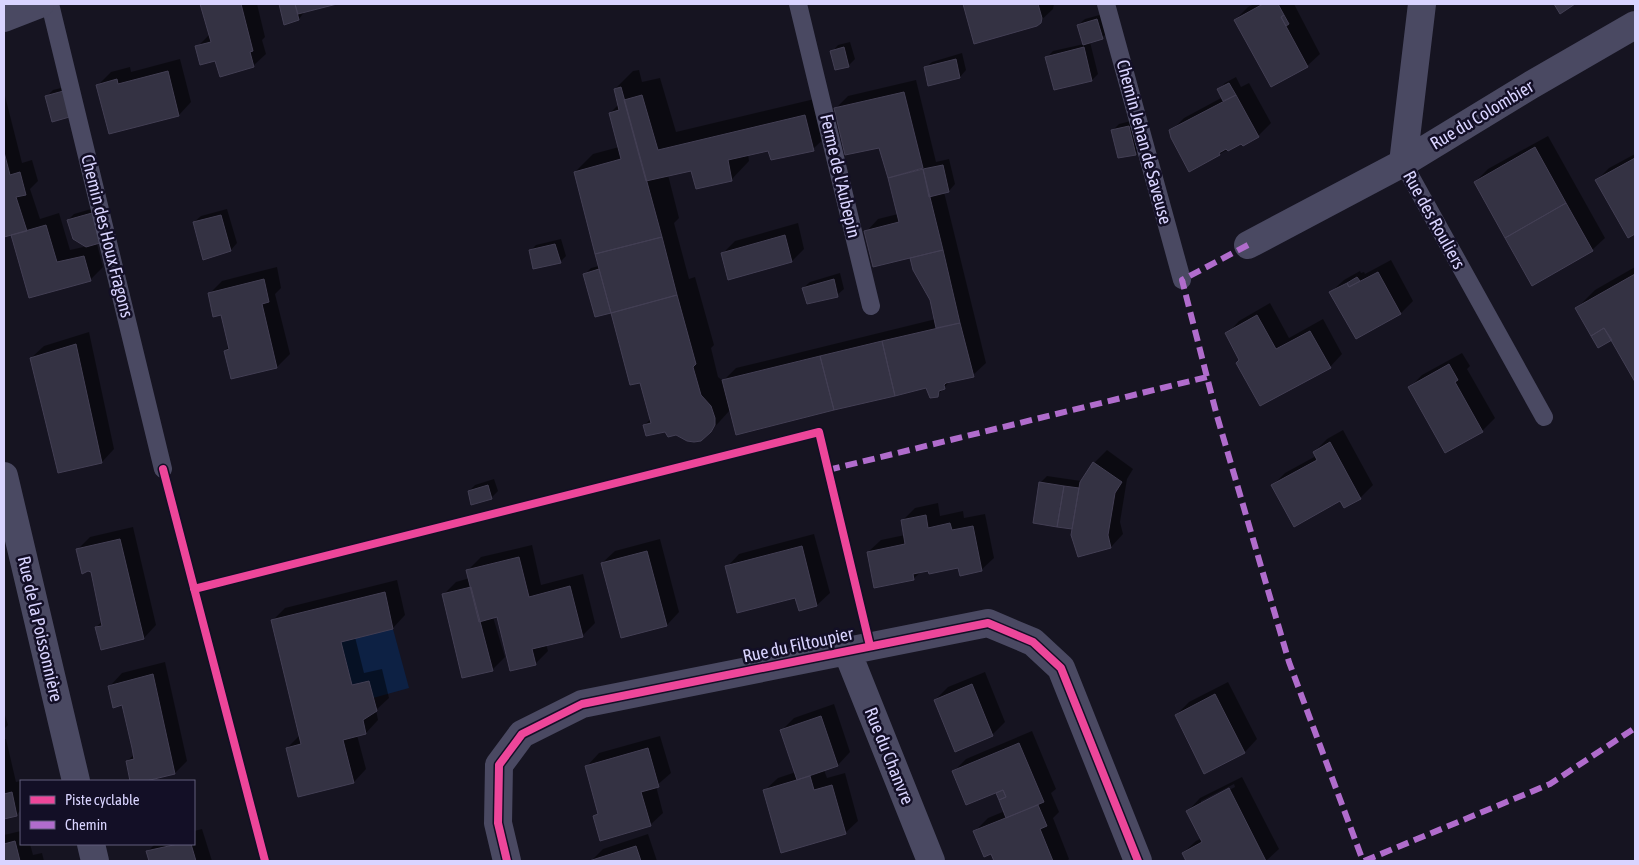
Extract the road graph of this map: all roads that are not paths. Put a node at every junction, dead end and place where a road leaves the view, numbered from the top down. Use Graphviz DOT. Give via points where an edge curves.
graph roads {
  1 [pos="40,4"];
  2 [pos="50,4"];
  3 [pos="798,4"];
  4 [pos="1106,4"];
  5 [pos="1422,4"];
  6 [pos="4,18"];
  7 [pos="1635,26"];
  8 [pos="1403,163"];
  9 [pos="1248,245"];
  10 [pos="1182,280"];
  11 [pos="871,306"];
  12 [pos="1544,417"];
  13 [pos="163,469"];
  14 [pos="4,476"];
  15 [pos="847,651"];
  16 [pos="76,780"];
  17 [pos="91,845"];
  18 [pos="95,861"];
  19 [pos="507,861"];
  20 [pos="931,861"];
  21 [pos="1138,861"];
  1 -- 6 [label="street"];
  2 -- 13 [label="lane, Chemin des Houx Fragons"];
  3 -- 11 [label="lane, Ferme de l'Aubepin"];
  4 -- 10 [label="lane, Chemin Jehan de Saveuse"];
  5 -- 8 [label="street, Rue des Rouliers"];
  7 -- 8 [label="street, Rue du Colombier"];
  8 -- 9 [label="street, Rue du Colombier"];
  8 -- 12 [label="lane, Rue des Rouliers"];
  14 -- 16 [label="street, Rue de la Poissonnière"];
  15 -- 19 [label="street, Rue du Filtoupier" via="582,704 522,734 499,766 498,823"];
  15 -- 20 [label="street, Rue du Chanvre"];
  15 -- 21 [label="street, Rue du Filtoupier" via="988,622 1033,642 1061,668"];
  17 -- 18 [label="street"];
}
